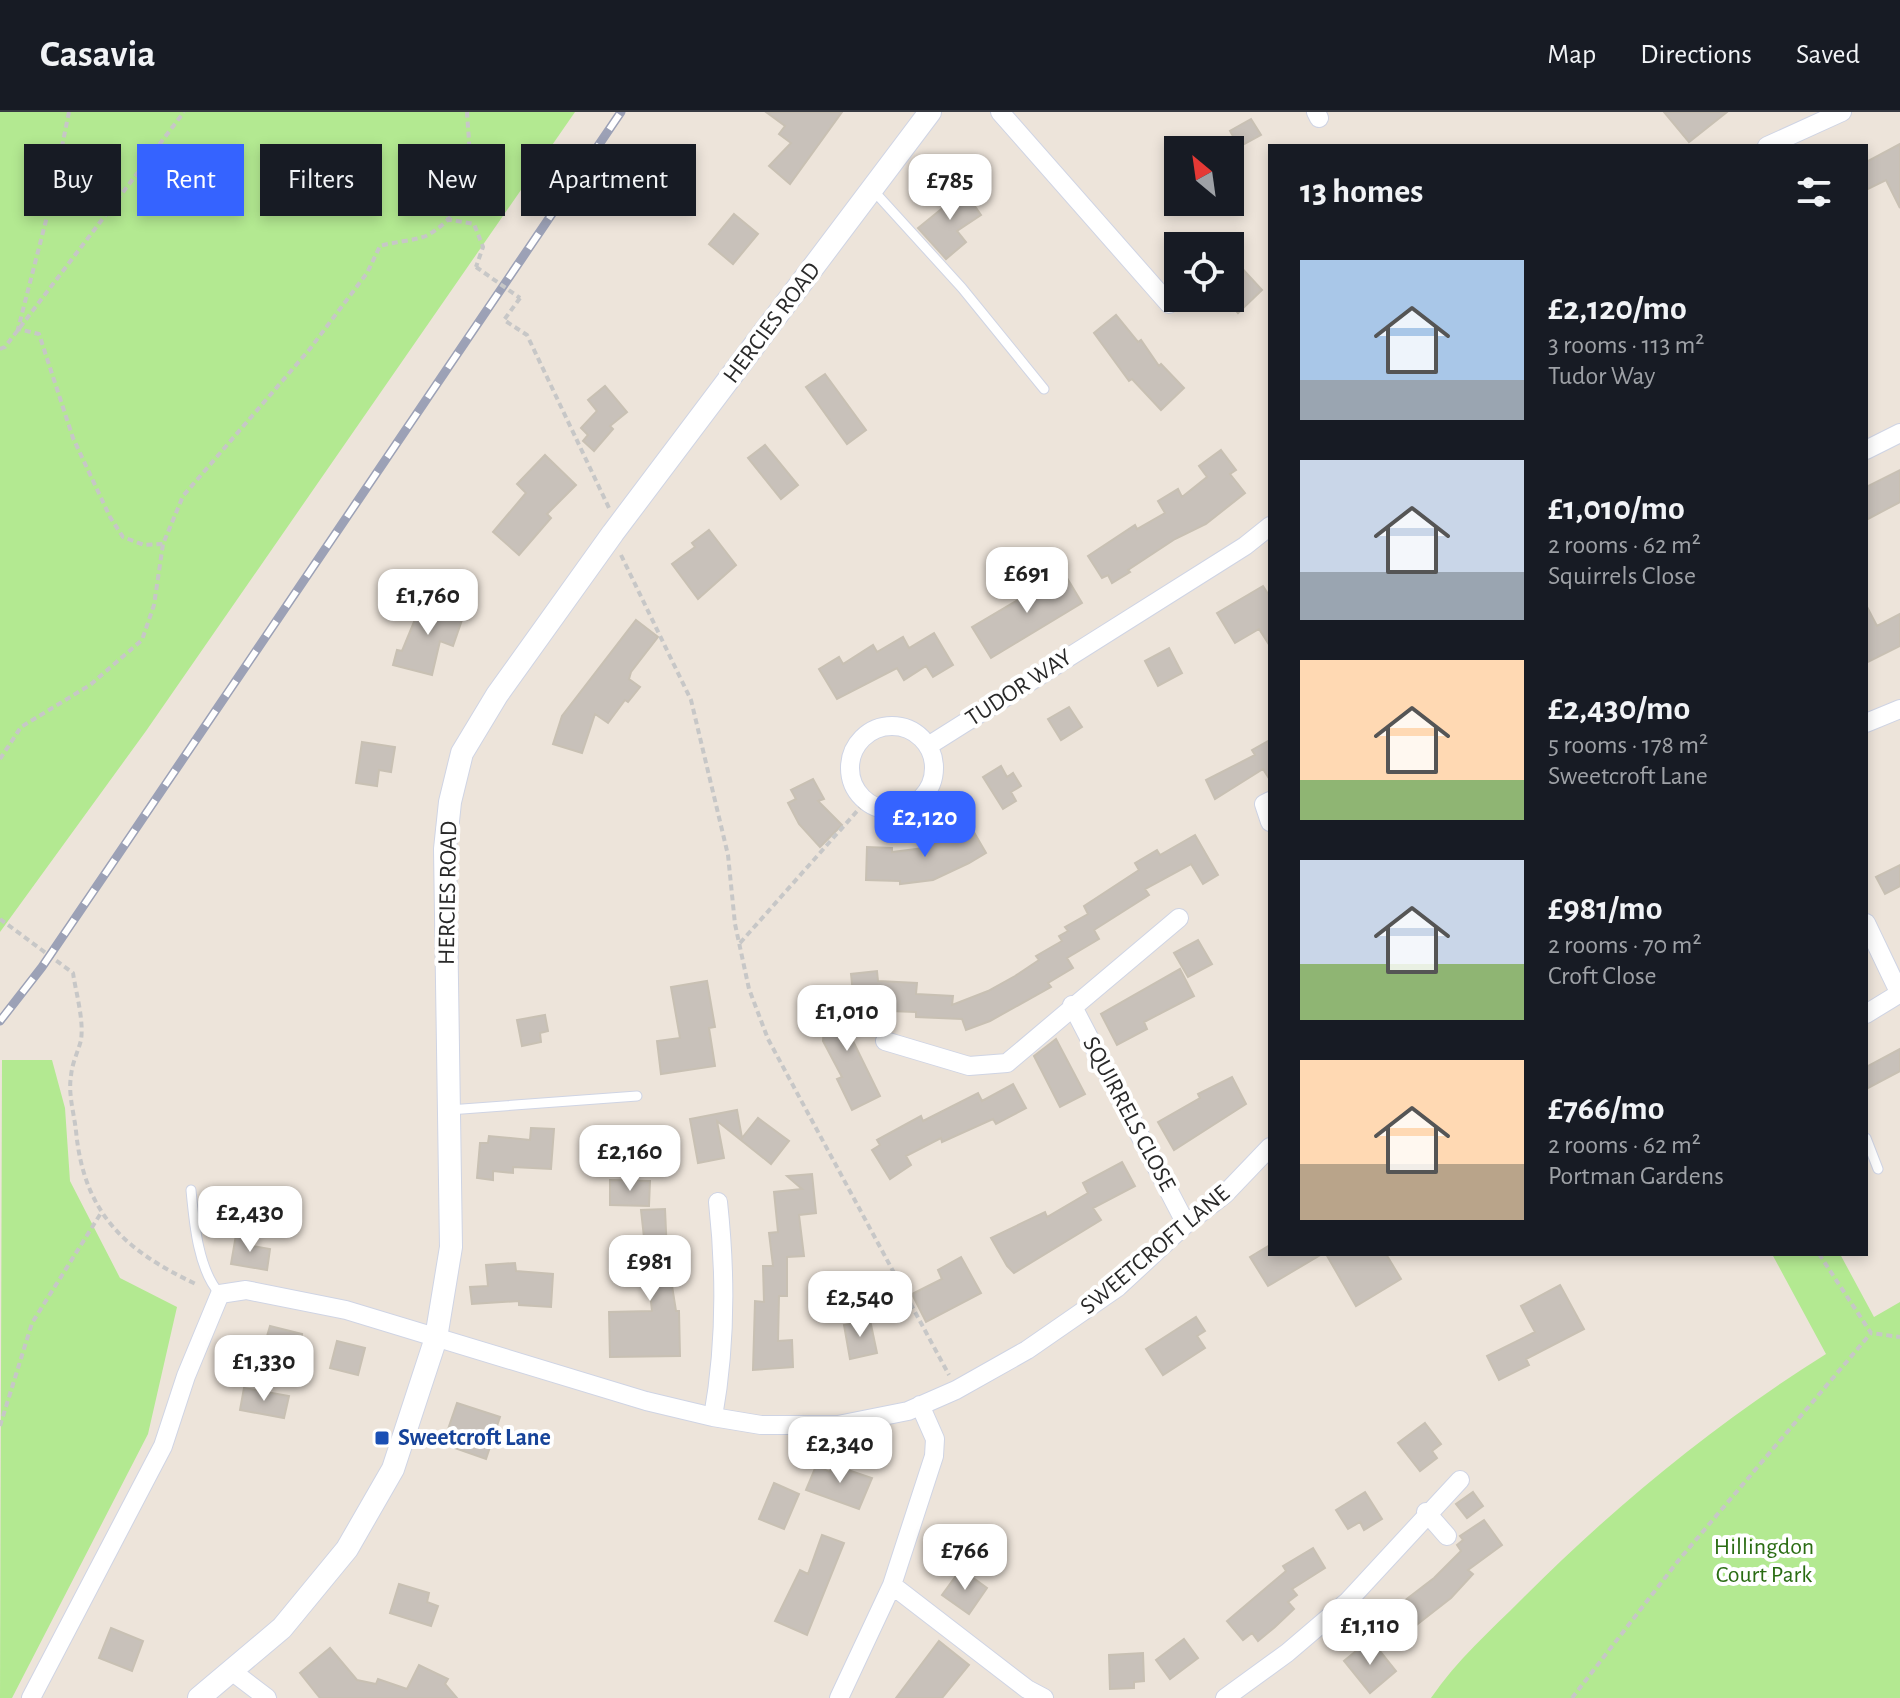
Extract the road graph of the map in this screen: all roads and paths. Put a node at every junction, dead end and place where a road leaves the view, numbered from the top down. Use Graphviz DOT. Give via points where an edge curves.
graph roads {
  1 [pos="69,112"];
  2 [pos="184,112"];
  3 [pos="467,112"];
  4 [pos="930,112"];
  5 [pos="1000,112"];
  6 [pos="1842,112"];
  7 [pos="1771,144"];
  8 [pos="872,189"];
  9 [pos="446,219"];
  10 [pos="1164,298"];
  11 [pos="18,329"];
  12 [pos="0,349"];
  13 [pos="1044,389"];
  14 [pos="1900,433"];
  15 [pos="1868,449"];
  16 [pos="1268,528"];
  17 [pos="613,533"];
  18 [pos="163,544"];
  19 [pos="1900,709"];
  20 [pos="1868,722"];
  21 [pos="928,746"];
  22 [pos="0,759"];
  23 [pos="866,801"];
  24 [pos="1179,918"];
  25 [pos="0,919"];
  26 [pos="1868,927"];
  27 [pos="739,944"];
  28 [pos="1899,994"];
  29 [pos="1072,1005"];
  30 [pos="1868,1013"];
  31 [pos="885,1041"];
  32 [pos="637,1096"];
  33 [pos="449,1110"];
  34 [pos="1868,1143"];
  35 [pos="1268,1149"];
  36 [pos="1878,1169"];
  37 [pos="191,1190"];
  38 [pos="718,1202"];
  39 [pos="101,1213"];
  40 [pos="1186,1224"];
  41 [pos="1820,1256"];
  42 [pos="220,1294"];
  43 [pos="1871,1333"];
  44 [pos="1900,1337"];
  45 [pos="436,1338"];
  46 [pos="956,1390"];
  47 [pos="920,1405"];
  48 [pos="713,1417"];
  49 [pos="0,1426"];
  50 [pos="1460,1480"];
  51 [pos="1426,1512"];
  52 [pos="1447,1536"];
  53 [pos="892,1585"];
  54 [pos="233,1672"];
  55 [pos="31,1698"];
  56 [pos="199,1698"];
  57 [pos="267,1698"];
  58 [pos="839,1698"];
  59 [pos="1044,1698"];
  60 [pos="1225,1698"];
  61 [pos="1572,1698"];
  1 -- 11 [label="path"];
  2 -- 11 [label="path"];
  3 -- 9 [label="path" via="467,196"];
  4 -- 8 [label="street, HERCIES ROAD"];
  5 -- 10 [label="street"];
  6 -- 7 [label="street"];
  8 -- 13 [label="lane"];
  8 -- 17 [label="street, HERCIES ROAD"];
  9 -- 17 [label="path, bridge" via="474,224 483,247 476,267 520,298 504,320 527,335 610,510"];
  9 -- 18 [label="path" via="426,236 380,246 367,273 271,398 183,496"];
  11 -- 12 [label="path"];
  11 -- 18 [label="path" via="39,334 73,438 123,537 144,545"];
  14 -- 15 [label="street"];
  16 -- 21 [label="street, TUDOR WAY"];
  17 -- 27 [label="path" via="691,700 728,855"];
  17 -- 33 [label="street, HERCIES ROAD" via="462,753 445,849"];
  18 -- 22 [label="path" via="154,605 142,640 90,685 21,727"];
  19 -- 20 [label="street"];
  21 -- 23 [label="street" via="933,776 922,797 900,809"];
  21 -- 23 [label="street" via="896,725 864,735 850,761 854,786"];
  23 -- 27 [label="path"];
  24 -- 29 [label="street, SQUIRRELS CLOSE"];
  25 -- 39 [label="path" via="73,973 82,1037 71,1076 71,1105 77,1155"];
  26 -- 28 [label="street"];
  27 -- 46 [label="path" via="768,1039"];
  28 -- 30 [label="street"];
  29 -- 31 [label="street, SQUIRRELS CLOSE" via="1007,1063 969,1066"];
  29 -- 40 [label="street, SQUIRRELS CLOSE"];
  32 -- 33 [label="lane"];
  33 -- 45 [label="street, HERCIES ROAD" via="451,1247"];
  34 -- 36 [label="lane"];
  35 -- 40 [label="street, SWEETCROFT LANE" via="1225,1194"];
  37 -- 42 [label="lane" via="207,1273"];
  38 -- 48 [label="street" via="725,1261 724,1359"];
  39 -- 42 [label="path" via="125,1242 151,1261"];
  39 -- 49 [label="path" via="32,1323"];
  40 -- 46 [label="street, SWEETCROFT LANE" via="1118,1287 1027,1350"];
  41 -- 43 [label="path"];
  42 -- 45 [label="street, SWEETCROFT LANE" via="246,1290 284,1295"];
  42 -- 55 [label="street" via="163,1446"];
  43 -- 44 [label="path"];
  43 -- 61 [label="path" via="1678,1561"];
  45 -- 48 [label="street, SWEETCROFT LANE"];
  45 -- 54 [label="street, HERCIES ROAD" via="393,1469 371,1511 317,1590"];
  46 -- 47 [label="street, SWEETCROFT LANE"];
  47 -- 48 [label="street, SWEETCROFT LANE" via="838,1425 761,1425"];
  47 -- 53 [label="street" via="935,1439 934,1456"];
  50 -- 51 [label="street"];
  51 -- 52 [label="street"];
  51 -- 60 [label="street" via="1348,1601"];
  53 -- 58 [label="street"];
  53 -- 59 [label="street"];
  54 -- 56 [label="street, HERCIES ROAD"];
  54 -- 57 [label="street"];
}
